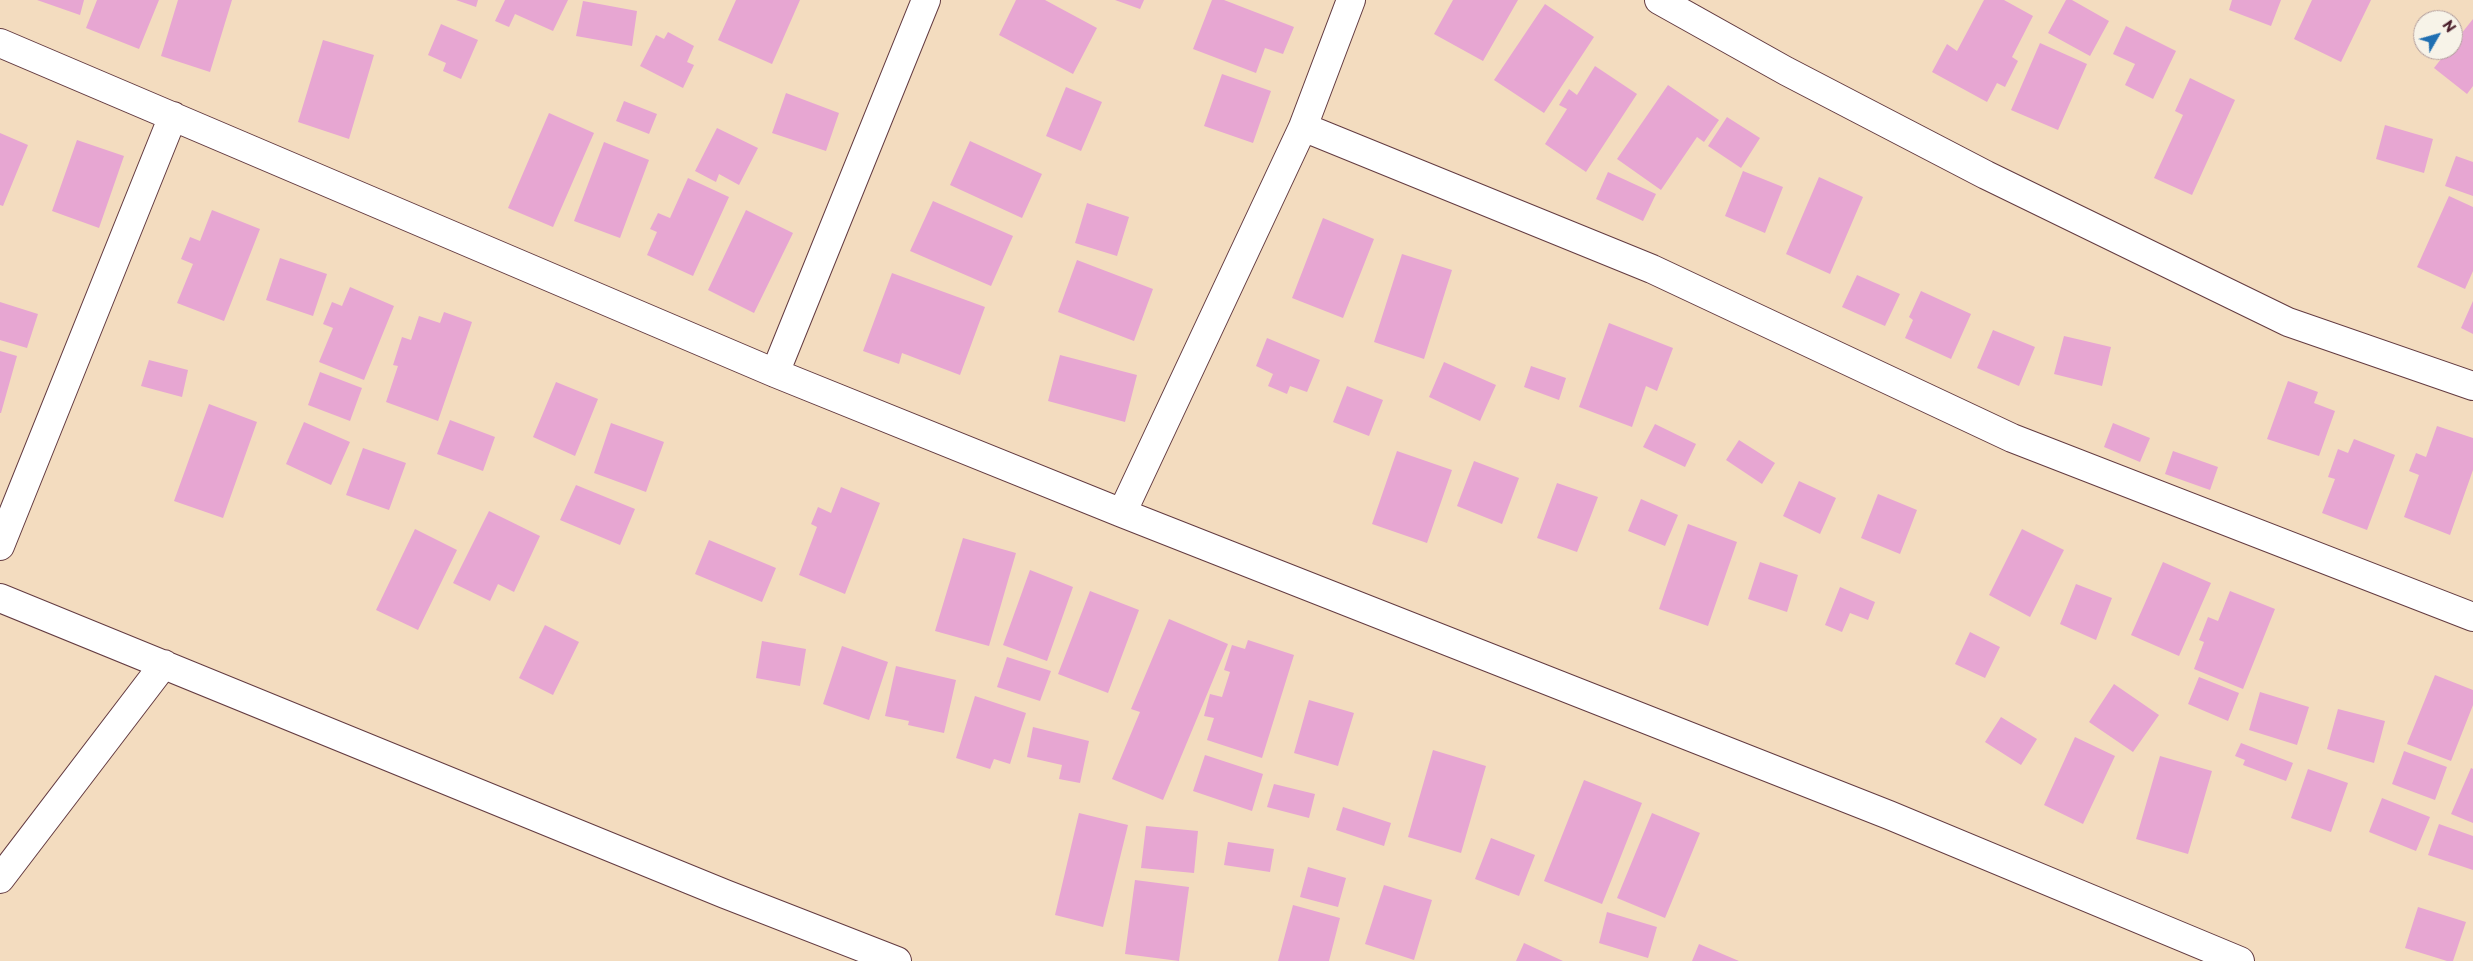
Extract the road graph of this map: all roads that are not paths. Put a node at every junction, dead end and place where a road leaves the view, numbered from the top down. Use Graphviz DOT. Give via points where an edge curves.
graph roads {
  1 [pos="926,0"];
  2 [pos="1351,0"];
  3 [pos="1659,0"];
  4 [pos="0,43"];
  5 [pos="173,116"];
  6 [pos="1303,126"];
  7 [pos="775,373"];
  8 [pos="2473,386"];
  9 [pos="1122,513"];
  10 [pos="0,546"];
  11 [pos="0,598"];
  12 [pos="2473,617"];
  13 [pos="164,664"];
  14 [pos="0,879"];
  15 [pos="897,961"];
  16 [pos="2240,961"];
  1 -- 7 [label="street"];
  2 -- 6 [label="street"];
  3 -- 8 [label="street" via="1786,71 1986,175 2288,322"];
  4 -- 5 [label="street"];
  5 -- 7 [label="street"];
  5 -- 10 [label="street"];
  6 -- 9 [label="street"];
  6 -- 12 [label="street" via="1652,269 2012,438"];
  7 -- 9 [label="street"];
  9 -- 16 [label="street" via="1889,815"];
  11 -- 13 [label="street"];
  13 -- 14 [label="street"];
  13 -- 15 [label="street"];
}
